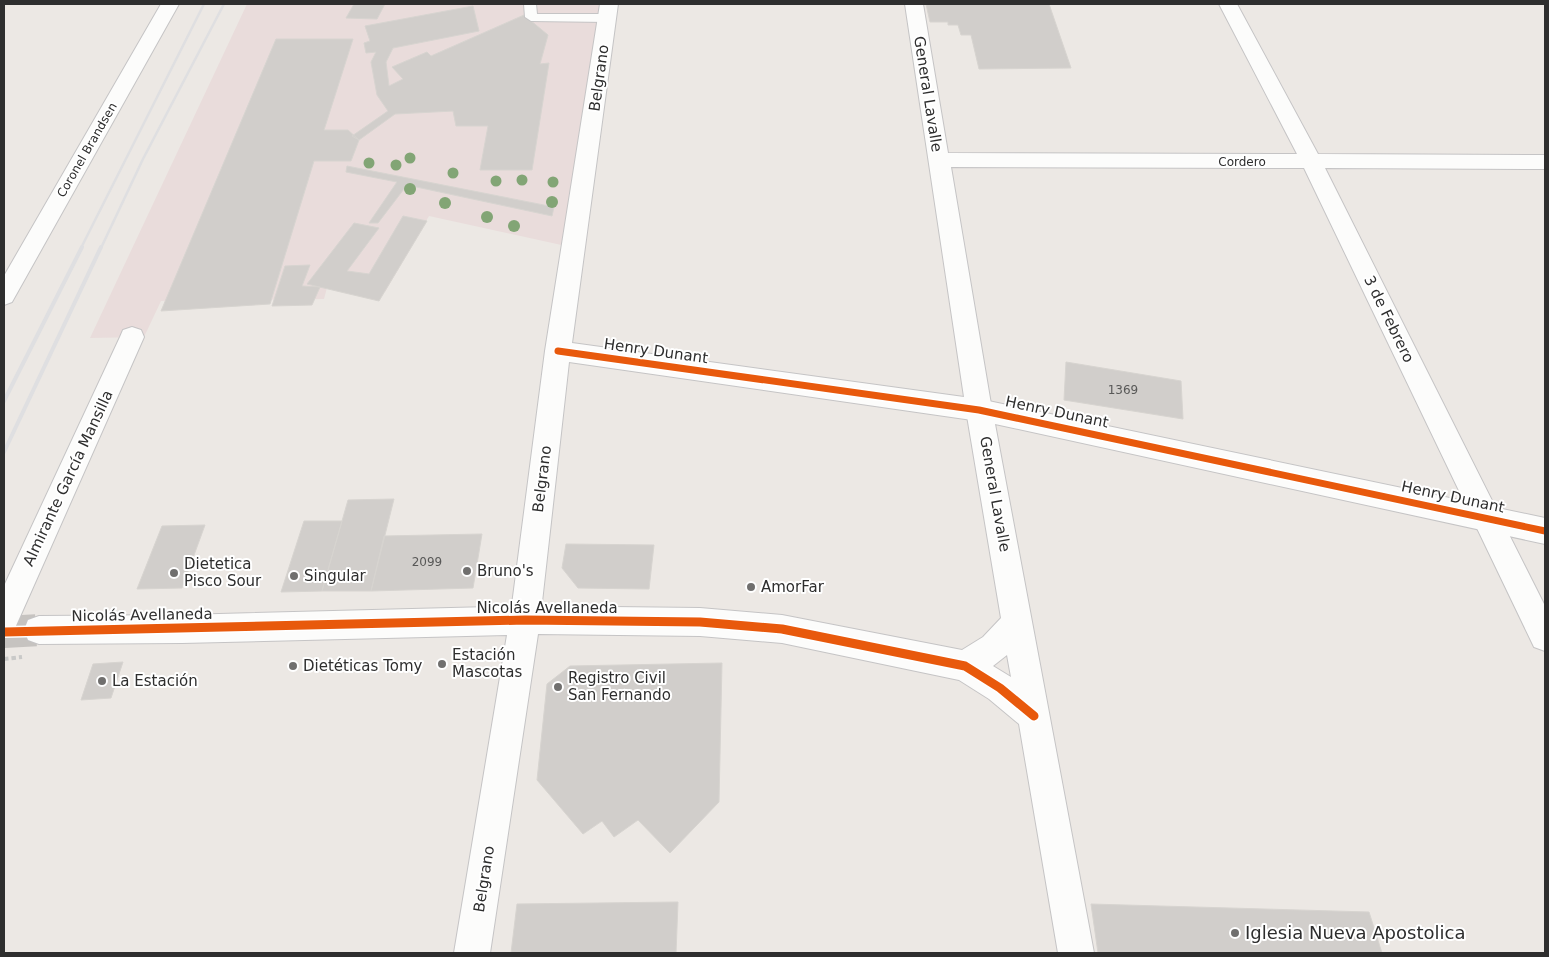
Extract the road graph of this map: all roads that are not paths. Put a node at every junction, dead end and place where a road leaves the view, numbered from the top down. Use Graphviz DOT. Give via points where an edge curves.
graph roads {
  1 [pos="170,4"];
  2 [pos="530,4"];
  3 [pos="914,4"];
  4 [pos="1228,4"];
  5 [pos="608,11"];
  6 [pos="939,160"];
  7 [pos="1545,162"];
  8 [pos="1312,163"];
  9 [pos="6,288"];
  10 [pos="132,337"];
  11 [pos="558,351"];
  12 [pos="979,410"];
  13 [pos="1488,519"];
  14 [pos="1545,531"];
  15 [pos="4,618"];
  16 [pos="525,620"];
  17 [pos="1018,621"];
  18 [pos="39,630"];
  19 [pos="1545,637"];
  20 [pos="965,666"];
  21 [pos="1034,716"];
  22 [pos="472,953"];
  23 [pos="1076,953"];
  1 -- 9 [label="street, Coronel Brandsen"];
  2 -- 5 [label="lane" via="531,17"];
  3 -- 6 [label="street, General Lavalle"];
  4 -- 8 [label="street, 3 de Febrero"];
  5 -- 11 [label="street, Belgrano"];
  6 -- 8 [label="street, Cordero"];
  6 -- 12 [label="street, General Lavalle"];
  7 -- 8 [label="street, Cordero"];
  8 -- 13 [label="street, 3 de Febrero"];
  10 -- 15 [label="street, Almirante García Mansilla"];
  11 -- 12 [label="street, Henry Dunant"];
  11 -- 16 [label="street, Belgrano"];
  12 -- 13 [label="street, Henry Dunant"];
  12 -- 17 [label="street, General Lavalle"];
  13 -- 14 [label="street, Henry Dunant"];
  13 -- 19 [label="street, 3 de Febrero"];
  16 -- 18 [label="street, Nicolás Avellaneda"];
  16 -- 20 [label="street, Nicolás Avellaneda" via="700,622 782,629"];
  16 -- 22 [label="street, Belgrano"];
  17 -- 20 [label="street" via="994,647"];
  17 -- 21 [label="street, General Lavalle"];
  20 -- 21 [label="street, Nicolás Avellaneda" via="1000,688"];
  21 -- 23 [label="street, General Lavalle"];
}
